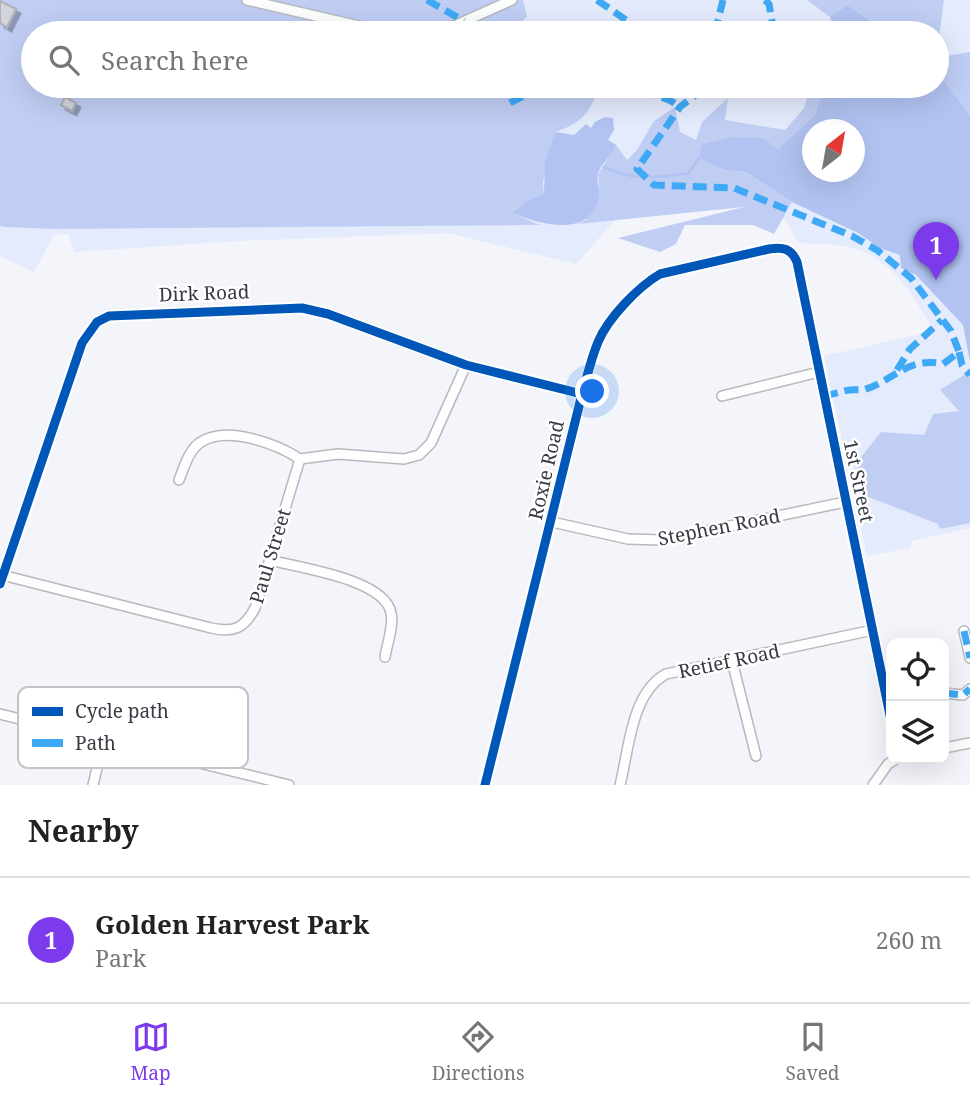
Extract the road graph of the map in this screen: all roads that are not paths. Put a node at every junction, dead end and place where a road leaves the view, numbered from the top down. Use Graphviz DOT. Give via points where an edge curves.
graph roads {
  1 [pos="247,0"];
  2 [pos="512,0"];
  3 [pos="337,21"];
  4 [pos="465,21"];
  5 [pos="790,251"];
  6 [pos="466,365"];
  7 [pos="819,372"];
  8 [pos="582,394"];
  9 [pos="722,396"];
  10 [pos="300,459"];
  11 [pos="179,480"];
  12 [pos="845,502"];
  13 [pos="552,522"];
  14 [pos="270,560"];
  15 [pos="1,579"];
  16 [pos="873,631"];
  17 [pos="964,631"];
  18 [pos="385,656"];
  19 [pos="970,658"];
  20 [pos="732,661"];
  21 [pos="886,681"];
  22 [pos="970,689"];
  23 [pos="949,694"];
  24 [pos="0,715"];
  25 [pos="18,719"];
  26 [pos="970,743"];
  27 [pos="949,747"];
  28 [pos="756,756"];
  29 [pos="888,764"];
  30 [pos="221,768"];
  31 [pos="289,785"];
  32 [pos="485,785"];
  33 [pos="621,785"];
  34 [pos="873,785"];
  1 -- 3 [label="street"];
  2 -- 4 [label="street"];
  5 -- 7 [label="street, 1st Street" via="797,262"];
  5 -- 8 [label="street, Roxie Road" via="769,249 649,280 605,330"];
  6 -- 8 [label="street, Dirk Road"];
  6 -- 10 [label="street" via="431,443 419,455 404,459 338,454"];
  6 -- 15 [label="street, Dirk Road" via="302,308 136,313 101,319 82,343"];
  7 -- 9 [label="street"];
  7 -- 12 [label="street, 1st Street"];
  8 -- 13 [label="street, Roxie Road"];
  10 -- 11 [label="street" via="261,440 208,439 194,449"];
  10 -- 14 [label="street, Paul Street"];
  12 -- 13 [label="street, Stephen Road" via="663,540 628,538"];
  12 -- 16 [label="street, 1st Street"];
  13 -- 32 [label="street, Roxie Road"];
  14 -- 15 [label="street, Paul Street" via="248,621 226,631"];
  14 -- 18 [label="street" via="365,585 385,598 392,615"];
  16 -- 20 [label="street, Retief Road"];
  16 -- 21 [label="street, 1st Street"];
  17 -- 19 [label="street"];
  20 -- 28 [label="street"];
  20 -- 33 [label="street, Retief Road" via="666,674 648,687"];
  22 -- 23 [label="street" via="963,695"];
  24 -- 25 [label="street"];
  26 -- 27 [label="street"];
  29 -- 34 [label="street"];
  30 -- 31 [label="street"];
}
